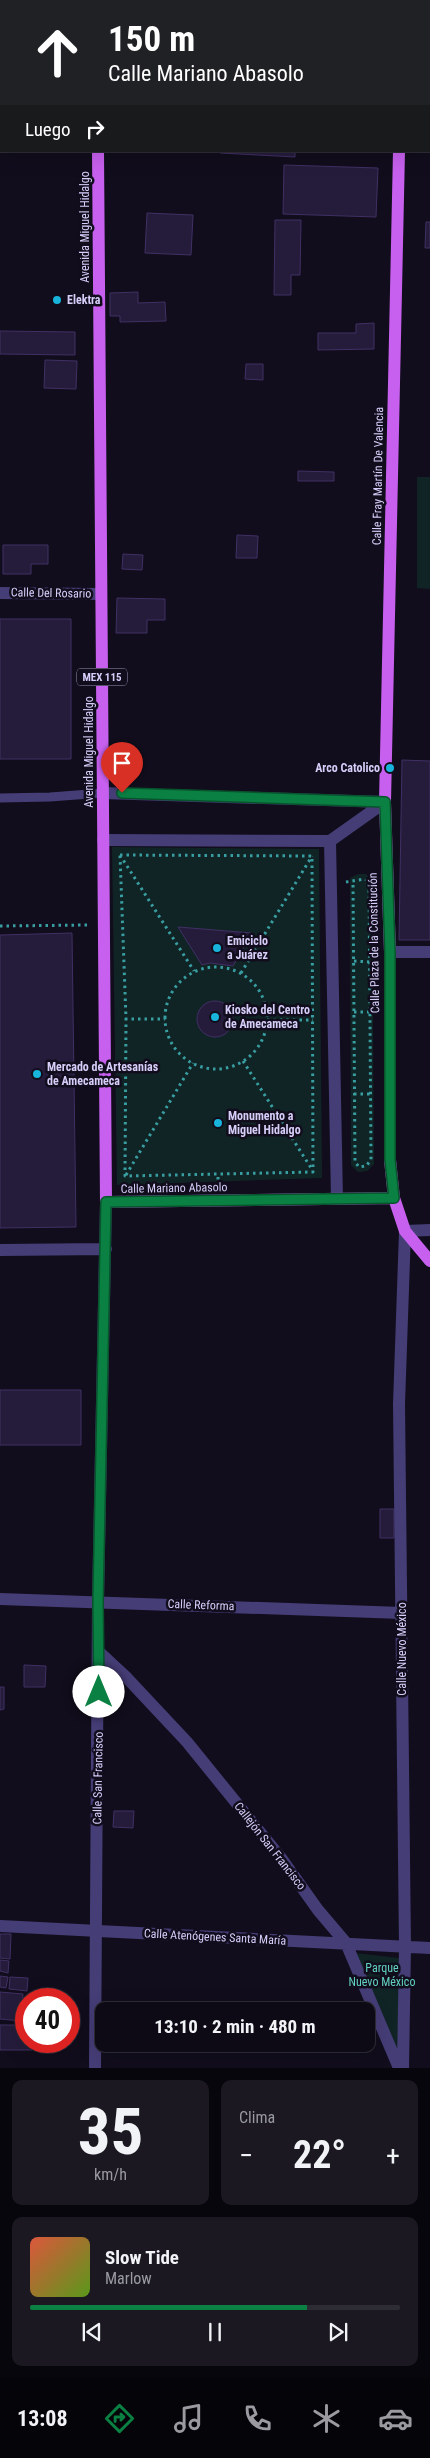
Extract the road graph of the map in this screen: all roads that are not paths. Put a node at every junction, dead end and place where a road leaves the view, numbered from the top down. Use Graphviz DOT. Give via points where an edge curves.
graph roads {
  1 [pos="98,152"];
  2 [pos="399,152"];
  3 [pos="0,593"];
  4 [pos="101,594"];
  5 [pos="103,793"];
  6 [pos="0,798"];
  7 [pos="385,802"];
  8 [pos="103,840"];
  9 [pos="330,841"];
  10 [pos="390,952"];
  11 [pos="430,952"];
  12 [pos="394,1198"];
  13 [pos="337,1199"];
  14 [pos="106,1202"];
  15 [pos="430,1230"];
  16 [pos="405,1231"];
  17 [pos="106,1249"];
  18 [pos="0,1250"];
  19 [pos="430,1261"];
  20 [pos="0,1600"];
  21 [pos="98,1601"];
  22 [pos="402,1614"];
  23 [pos="99,1652"];
  24 [pos="0,1926"];
  25 [pos="96,1931"];
  26 [pos="346,1944"];
  27 [pos="405,1947"];
  28 [pos="430,1948"];
  29 [pos="95,2068"];
  30 [pos="399,2068"];
  31 [pos="403,2068"];
  1 -- 4 [label="main road, Avenida Miguel Hidalgo / MEX 115"];
  2 -- 7 [label="main road, Calle Fray Martín De Valencia"];
  3 -- 4 [label="street, Calle Del Rosario"];
  4 -- 5 [label="main road, Avenida Miguel Hidalgo / MEX 115"];
  5 -- 6 [label="lane"];
  5 -- 7 [label="street"];
  5 -- 8 [label="main road, Avenida Miguel Hidalgo / MEX 115"];
  7 -- 9 [label="street"];
  7 -- 10 [label="main road, Calle Plaza de la Constitución"];
  8 -- 9 [label="street"];
  8 -- 14 [label="main road, Avenida Miguel Hidalgo / MEX 115"];
  9 -- 13 [label="street"];
  10 -- 11 [label="street"];
  10 -- 12 [label="main road, Calle Plaza de la Constitución" via="390,1160"];
  12 -- 13 [label="main road, Calle Mariano Abasolo"];
  12 -- 16 [label="main road, Calle Plaza de la Constitución"];
  13 -- 14 [label="main road, Calle Mariano Abasolo"];
  14 -- 17 [label="street, Calle Mariano Abasolo"];
  15 -- 16 [label="street"];
  16 -- 19 [label="main road"];
  16 -- 22 [label="street, Calle Nuevo México" via="399,1404"];
  17 -- 18 [label="street"];
  17 -- 21 [label="street, Calle San Francisco"];
  20 -- 21 [label="street, Calle Reforma"];
  21 -- 22 [label="street, Calle Reforma"];
  21 -- 23 [label="street, Calle San Francisco"];
  22 -- 27 [label="street, Calle Nuevo México"];
  23 -- 25 [label="street, Calle San Francisco"];
  23 -- 26 [label="street, Callejón San Francisco" via="187,1742"];
  24 -- 25 [label="street, Calle Atenógenes Santa María"];
  25 -- 26 [label="street, Calle Atenógenes Santa María"];
  25 -- 29 [label="street, Calle San Francisco"];
  26 -- 27 [label="street, Calle Atenógenes Santa María"];
  26 -- 30 [label="street, Callejón San Francisco"];
  27 -- 28 [label="street, Calle Atenógenes Santa María"];
  27 -- 31 [label="street, Calle Nuevo México"];
}
